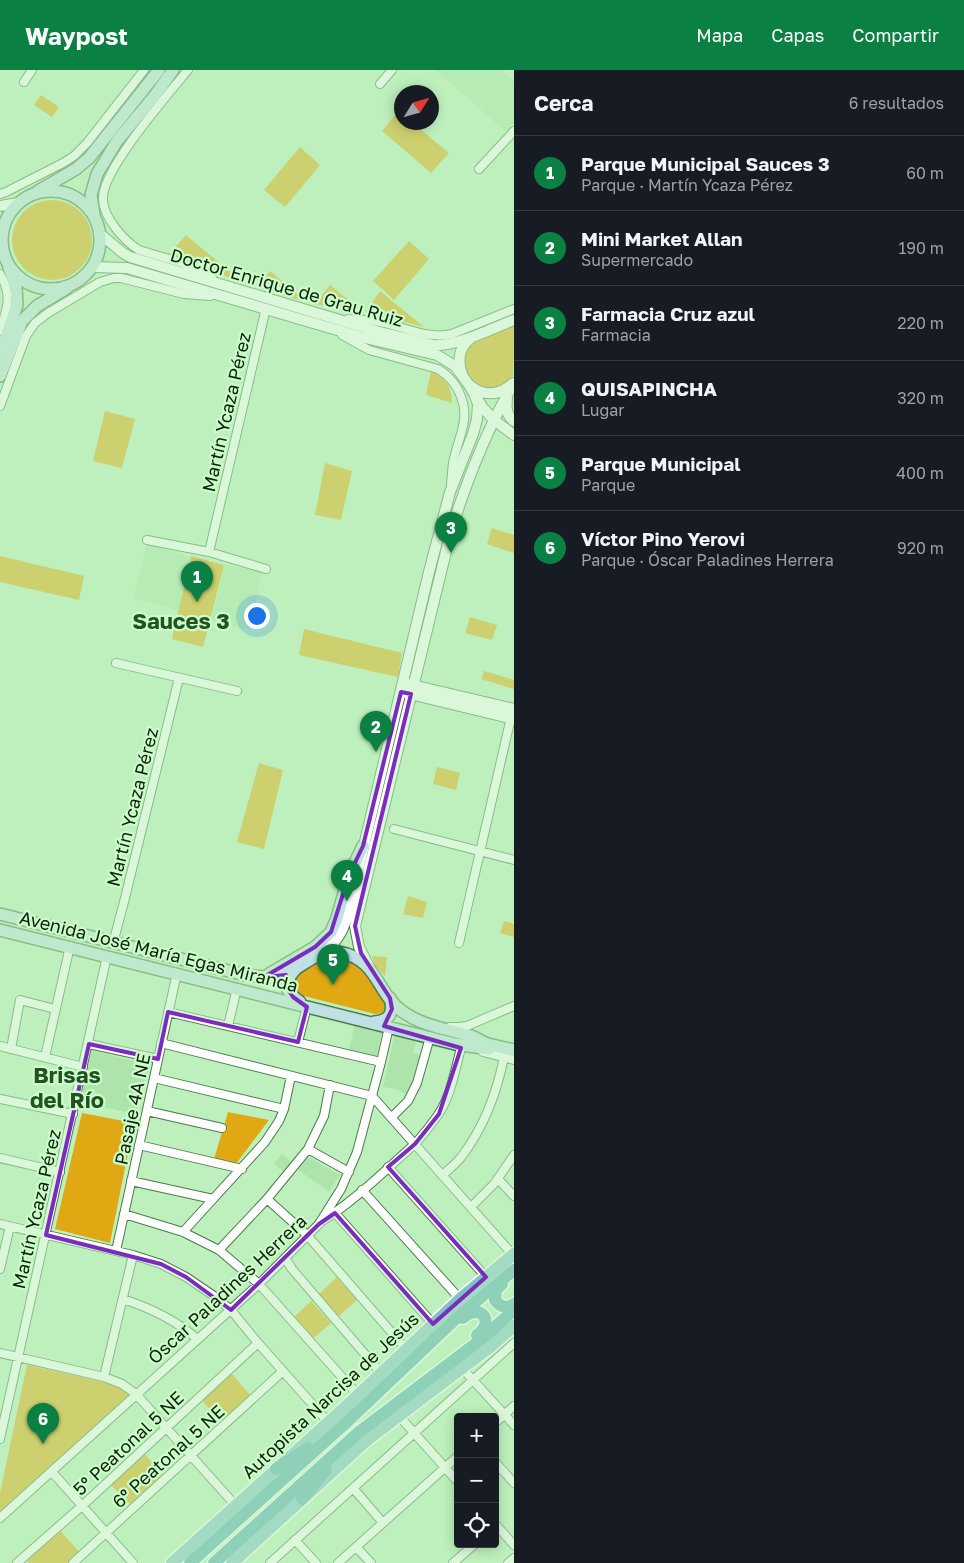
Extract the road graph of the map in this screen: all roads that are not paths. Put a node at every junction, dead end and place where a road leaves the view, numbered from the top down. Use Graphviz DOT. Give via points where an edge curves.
graph roads {
  1 [pos="32,70"];
  2 [pos="144,70"];
  3 [pos="159,70"];
  4 [pos="173,70"];
  5 [pos="188,70"];
  6 [pos="392,70"];
  7 [pos="24,82"];
  8 [pos="380,84"];
  9 [pos="160,97"];
  10 [pos="152,107"];
  11 [pos="513,135"];
  12 [pos="479,169"];
  13 [pos="0,194"];
  14 [pos="30,196"];
  15 [pos="18,203"];
  16 [pos="0,206"];
  17 [pos="99,229"];
  18 [pos="3,251"];
  19 [pos="93,267"];
  20 [pos="0,274"];
  21 [pos="76,282"];
  22 [pos="229,287"];
  23 [pos="220,296"];
  24 [pos="266,308"];
  25 [pos="514,309"];
  26 [pos="336,319"];
  27 [pos="514,320"];
  28 [pos="329,328"];
  29 [pos="0,331"];
  30 [pos="473,336"];
  31 [pos="0,354"];
  32 [pos="0,376"];
  33 [pos="465,378"];
  34 [pos="514,383"];
  35 [pos="474,393"];
  36 [pos="507,395"];
  37 [pos="0,406"];
  38 [pos="494,420"];
  39 [pos="514,421"];
  40 [pos="514,435"];
  41 [pos="450,492"];
  42 [pos="147,540"];
  43 [pos="209,552"];
  44 [pos="266,569"];
  45 [pos="116,663"];
  46 [pos="179,678"];
  47 [pos="407,688"];
  48 [pos="237,691"];
  49 [pos="513,712"];
  50 [pos="394,829"];
  51 [pos="363,846"];
  52 [pos="480,852"];
  53 [pos="514,860"];
  54 [pos="0,914"];
  55 [pos="0,930"];
  56 [pos="113,943"];
  57 [pos="459,943"];
  58 [pos="70,946"];
  59 [pos="107,956"];
  60 [pos="318,956"];
  61 [pos="370,968"];
  62 [pos="295,970"];
  63 [pos="177,973"];
  64 [pos="264,977"];
  65 [pos="237,988"];
  66 [pos="390,998"];
  67 [pos="306,1006"];
  68 [pos="513,1008"];
  69 [pos="55,1009"];
  70 [pos="168,1012"];
  71 [pos="372,1022"];
  72 [pos="426,1024"];
  73 [pos="228,1026"];
  74 [pos="389,1027"];
  75 [pos="430,1037"];
  76 [pos="472,1037"];
  77 [pos="298,1042"];
  78 [pos="162,1043"];
  79 [pos="88,1044"];
  80 [pos="0,1046"];
  81 [pos="458,1046"];
  82 [pos="514,1046"];
  83 [pos="11,1049"];
  84 [pos="514,1050"];
  85 [pos="509,1056"];
  86 [pos="45,1057"];
  87 [pos="158,1058"];
  88 [pos="514,1060"];
  89 [pos="381,1062"];
  90 [pos="83,1067"];
  91 [pos="291,1076"];
  92 [pos="154,1078"];
  93 [pos="330,1085"];
  94 [pos="372,1096"];
  95 [pos="0,1099"];
  96 [pos="284,1109"];
  97 [pos="147,1111"];
  98 [pos="73,1114"];
  99 [pos="392,1117"];
  100 [pos="222,1128"];
  101 [pos="415,1144"];
  102 [pos="139,1145"];
  103 [pos="308,1150"];
  104 [pos="514,1155"];
  105 [pos="0,1158"];
  106 [pos="388,1167"];
  107 [pos="242,1169"];
  108 [pos="60,1172"];
  109 [pos="349,1172"];
  110 [pos="443,1175"];
  111 [pos="498,1179"];
  112 [pos="132,1181"];
  113 [pos="362,1190"];
  114 [pos="514,1196"];
  115 [pos="213,1199"];
  116 [pos="267,1199"];
  117 [pos="471,1207"];
  118 [pos="124,1214"];
  119 [pos="335,1214"];
  120 [pos="0,1224"];
  121 [pos="319,1224"];
  122 [pos="10,1226"];
  123 [pos="183,1232"];
  124 [pos="46,1235"];
  125 [pos="307,1235"];
  126 [pos="219,1250"];
  127 [pos="116,1251"];
  128 [pos="514,1254"];
  129 [pos="133,1255"];
  130 [pos="285,1258"];
  131 [pos="0,1269"];
  132 [pos="514,1270"];
  133 [pos="514,1275"];
  134 [pos="486,1277"];
  135 [pos="259,1284"];
  136 [pos="123,1299"];
  137 [pos="460,1299"];
  138 [pos="514,1304"];
  139 [pos="231,1310"];
  140 [pos="514,1310"];
  141 [pos="433,1324"];
  142 [pos="514,1326"];
  143 [pos="197,1339"];
  144 [pos="258,1343"];
  145 [pos="514,1343"];
  146 [pos="430,1344"];
  147 [pos="406,1349"];
  148 [pos="0,1354"];
  149 [pos="18,1357"];
  150 [pos="447,1364"];
  151 [pos="462,1368"];
  152 [pos="283,1371"];
  153 [pos="381,1373"];
  154 [pos="104,1377"];
  155 [pos="474,1381"];
  156 [pos="136,1394"];
  157 [pos="357,1394"];
  158 [pos="514,1406"];
  159 [pos="504,1414"];
  160 [pos="399,1416"];
  161 [pos="499,1418"];
  162 [pos="328,1422"];
  163 [pos="344,1424"];
  164 [pos="514,1425"];
  165 [pos="166,1428"];
  166 [pos="414,1432"];
  167 [pos="354,1436"];
  168 [pos="0,1439"];
  169 [pos="190,1456"];
  170 [pos="456,1458"];
  171 [pos="499,1466"];
  172 [pos="445,1467"];
  173 [pos="276,1470"];
  174 [pos="52,1472"];
  175 [pos="454,1477"];
  176 [pos="514,1483"];
  177 [pos="353,1488"];
  178 [pos="302,1499"];
  179 [pos="83,1505"];
  180 [pos="236,1506"];
  181 [pos="0,1518"];
  182 [pos="383,1523"];
  183 [pos="499,1528"];
  184 [pos="514,1530"];
  185 [pos="106,1533"];
  186 [pos="507,1537"];
  187 [pos="295,1540"];
  188 [pos="514,1545"];
  189 [pos="356,1547"];
  190 [pos="470,1548"];
  191 [pos="514,1558"];
  192 [pos="17,1563"];
  193 [pos="74,1563"];
  194 [pos="133,1563"];
  195 [pos="172,1563"];
  196 [pos="190,1563"];
  197 [pos="214,1563"];
  198 [pos="232,1563"];
  199 [pos="270,1563"];
  200 [pos="316,1563"];
  201 [pos="338,1563"];
  202 [pos="371,1563"];
  203 [pos="453,1563"];
  204 [pos="508,1563"];
  1 -- 7 [label="street"];
  2 -- 13 [label="street" via="74,156"];
  3 -- 14 [label="main road" via="89,158"];
  4 -- 9 [label="main road"];
  5 -- 9 [label="street"];
  6 -- 8 [label="street"];
  9 -- 10 [label="main road"];
  10 -- 17 [label="main road" via="117,141 97,174 91,200"];
  10 -- 22 [label="street" via="107,180 102,198 104,207 121,235 140,250 182,263"];
  11 -- 12 [label="street"];
  14 -- 15 [label="main road"];
  14 -- 17 [label="main road" via="46,191 62,192 78,199 90,210"];
  15 -- 16 [label="street"];
  15 -- 18 [label="main road" via="4,227"];
  17 -- 19 [label="main road" via="100,241"];
  17 -- 22 [label="street, Doctor Enrique de Grau Ruiz" via="130,257"];
  18 -- 21 [label="main road" via="15,273 28,284 45,289 61,288"];
  18 -- 31 [label="main road" via="17,297"];
  19 -- 21 [label="main road"];
  19 -- 23 [label="street, Doctor Enrique de Grau Ruiz" via="127,268"];
  20 -- 29 [label="street" via="8,298"];
  21 -- 32 [label="main road" via="26,315"];
  22 -- 26 [label="street, Doctor Enrique de Grau Ruiz"];
  23 -- 24 [label="street, Doctor Enrique de Grau Ruiz"];
  23 -- 37 [label="street" via="184,294 121,278 100,282 48,313 30,329"];
  24 -- 28 [label="street, Doctor Enrique de Grau Ruiz"];
  24 -- 43 [label="street, Martín Ycaza Pérez"];
  25 -- 26 [label="street" via="444,336 376,321"];
  26 -- 30 [label="street, Doctor Enrique de Grau Ruiz" via="433,345 449,344"];
  27 -- 30 [label="street, Doctor Enrique de Grau Ruiz"];
  28 -- 33 [label="street, Doctor Enrique de Grau Ruiz" via="437,355"];
  28 -- 41 [label="street, Doctor Enrique de Grau Ruiz" via="369,350 438,369 448,375 461,398 465,414"];
  30 -- 33 [label="street" via="461,350 459,362"];
  33 -- 34 [label="street" via="478,391 488,394 504,390"];
  33 -- 35 [label="street, Doctor Enrique de Grau Ruiz"];
  34 -- 36 [label="street"];
  35 -- 38 [label="street, Doctor Enrique de Grau Ruiz"];
  35 -- 41 [label="street" via="478,408 475,426"];
  36 -- 38 [label="street"];
  36 -- 39 [label="street" via="506,410"];
  38 -- 40 [label="street, Doctor Enrique de Grau Ruiz"];
  38 -- 47 [label="street" via="451,531"];
  41 -- 47 [label="street"];
  42 -- 43 [label="street"];
  43 -- 44 [label="street"];
  45 -- 46 [label="street"];
  46 -- 48 [label="street"];
  46 -- 56 [label="street, Martín Ycaza Pérez"];
  47 -- 49 [label="street"];
  47 -- 51 [label="street"];
  47 -- 61 [label="street" via="355,926 359,947"];
  49 -- 52 [label="street"];
  50 -- 52 [label="street"];
  51 -- 60 [label="street" via="342,933"];
  51 -- 64 [label="main road" via="349,875 331,932 316,947"];
  52 -- 53 [label="street"];
  52 -- 57 [label="street"];
  54 -- 56 [label="main road, Avenida José María Egas Miranda"];
  55 -- 58 [label="main road, Avenida José María Egas Miranda"];
  56 -- 64 [label="main road, Avenida José María Egas Miranda" via="236,974"];
  58 -- 59 [label="main road, Avenida José María Egas Miranda"];
  58 -- 69 [label="street"];
  59 -- 63 [label="main road, Avenida José María Egas Miranda"];
  59 -- 79 [label="street, Martín Ycaza Pérez"];
  60 -- 61 [label="main road, Avenida José María Egas Miranda" via="330,951 345,953 357,957"];
  60 -- 62 [label="main road, Avenida José María Egas Miranda"];
  61 -- 66 [label="main road, Avenida José María Egas Miranda"];
  62 -- 64 [label="main road, Avenida José María Egas Miranda" via="282,976"];
  62 -- 67 [label="main road" via="287,980 287,990"];
  63 -- 65 [label="main road, Avenida José María Egas Miranda"];
  63 -- 70 [label="street, Pasaje 4A NE"];
  65 -- 67 [label="main road, Avenida José María Egas Miranda"];
  65 -- 73 [label="street"];
  66 -- 71 [label="main road" via="390,1015 382,1021"];
  66 -- 72 [label="main road, Avenida José María Egas Miranda" via="402,1011"];
  67 -- 71 [label="main road, Avenida José María Egas Miranda"];
  67 -- 77 [label="street"];
  68 -- 72 [label="street" via="459,1027"];
  69 -- 83 [label="street" via="20,1000"];
  69 -- 86 [label="street"];
  70 -- 73 [label="street"];
  70 -- 78 [label="street, Pasaje 4A NE"];
  71 -- 74 [label="main road, Avenida José María Egas Miranda"];
  72 -- 76 [label="main road, Avenida José María Egas Miranda"];
  73 -- 77 [label="street"];
  74 -- 75 [label="main road, Avenida José María Egas Miranda"];
  74 -- 89 [label="street, Óscar Paladines Herrera"];
  75 -- 81 [label="main road, Avenida José María Egas Miranda"];
  75 -- 99 [label="street" via="417,1083 408,1101"];
  76 -- 82 [label="street"];
  76 -- 84 [label="main road, Avenida José María Egas Miranda"];
  77 -- 89 [label="street"];
  78 -- 87 [label="street, Pasaje 4A NE"];
  78 -- 91 [label="street"];
  79 -- 87 [label="street"];
  79 -- 90 [label="street, Martín Ycaza Pérez"];
  80 -- 83 [label="street"];
  81 -- 85 [label="main road, Avenida José María Egas Miranda" via="485,1048"];
  81 -- 101 [label="street" via="449,1089 439,1114"];
  83 -- 86 [label="street"];
  85 -- 88 [label="street"];
  85 -- 110 [label="street" via="490,1108 475,1137"];
  86 -- 90 [label="street"];
  87 -- 92 [label="street, Pasaje 4A NE"];
  89 -- 94 [label="street, Óscar Paladines Herrera"];
  90 -- 98 [label="street, Martín Ycaza Pérez"];
  91 -- 93 [label="street"];
  91 -- 96 [label="street"];
  92 -- 96 [label="street"];
  92 -- 97 [label="street, Pasaje 4A NE"];
  93 -- 94 [label="street"];
  93 -- 103 [label="street" via="324,1116"];
  94 -- 99 [label="street"];
  94 -- 109 [label="street, Óscar Paladines Herrera"];
  95 -- 98 [label="street"];
  96 -- 107 [label="street" via="265,1142"];
  97 -- 100 [label="street"];
  97 -- 102 [label="street, Pasaje 4A NE"];
  98 -- 108 [label="street, Martín Ycaza Pérez"];
  99 -- 101 [label="street"];
  101 -- 106 [label="street"];
  101 -- 110 [label="street"];
  102 -- 107 [label="street"];
  102 -- 112 [label="street, Pasaje 4A NE"];
  103 -- 109 [label="street"];
  103 -- 116 [label="street"];
  104 -- 111 [label="street"];
  105 -- 108 [label="street"];
  106 -- 113 [label="street"];
  106 -- 134 [label="street"];
  107 -- 115 [label="street"];
  108 -- 124 [label="street, Martín Ycaza Pérez"];
  109 -- 121 [label="street, Óscar Paladines Herrera"];
  110 -- 117 [label="street"];
  111 -- 114 [label="street"];
  111 -- 117 [label="street"];
  112 -- 115 [label="street"];
  112 -- 118 [label="street, Pasaje 4A NE"];
  113 -- 119 [label="street"];
  113 -- 137 [label="street"];
  115 -- 123 [label="street"];
  116 -- 125 [label="street"];
  116 -- 126 [label="street"];
  117 -- 128 [label="street"];
  118 -- 123 [label="street"];
  118 -- 127 [label="street, Pasaje 4A NE"];
  119 -- 121 [label="street"];
  119 -- 141 [label="street"];
  120 -- 122 [label="street"];
  121 -- 125 [label="street, Óscar Paladines Herrera"];
  122 -- 124 [label="street"];
  122 -- 131 [label="street"];
  123 -- 126 [label="street"];
  124 -- 127 [label="street"];
  124 -- 149 [label="street, Martín Ycaza Pérez"];
  125 -- 130 [label="street, Óscar Paladines Herrera"];
  125 -- 147 [label="street"];
  126 -- 135 [label="street"];
  127 -- 129 [label="street"];
  128 -- 134 [label="main road, Autopista Narcisa de Jesús"];
  129 -- 136 [label="street"];
  129 -- 139 [label="street" via="186,1277"];
  130 -- 135 [label="street, Óscar Paladines Herrera"];
  130 -- 153 [label="street"];
  132 -- 146 [label="highway, Autopista Narcisa de Jesús"];
  133 -- 138 [label="highway" via="498,1287 494,1296 500,1306"];
  134 -- 137 [label="main road, Autopista Narcisa de Jesús"];
  135 -- 139 [label="street, Óscar Paladines Herrera"];
  135 -- 157 [label="street"];
  136 -- 143 [label="street" via="146,1306"];
  136 -- 154 [label="street"];
  137 -- 141 [label="main road, Autopista Narcisa de Jesús"];
  139 -- 143 [label="street, Óscar Paladines Herrera"];
  139 -- 144 [label="street"];
  140 -- 150 [label="highway"];
  141 -- 147 [label="main road, Autopista Narcisa de Jesús"];
  142 -- 151 [label="main road"];
  143 -- 156 [label="street, Óscar Paladines Herrera"];
  144 -- 152 [label="street"];
  144 -- 165 [label="street, 5º Peatonal 5 NE"];
  145 -- 155 [label="street"];
  146 -- 150 [label="highway" via="442,1338 470,1312 484,1316 484,1330 455,1352"];
  146 -- 163 [label="highway, Autopista Narcisa de Jesús"];
  147 -- 153 [label="main road, Autopista Narcisa de Jesús"];
  148 -- 149 [label="street"];
  149 -- 154 [label="street"];
  149 -- 168 [label="street, Martín Ycaza Pérez"];
  150 -- 167 [label="highway"];
  151 -- 155 [label="street"];
  151 -- 160 [label="main road"];
  152 -- 162 [label="street"];
  152 -- 169 [label="street, 6º Peatonal 5 NE"];
  153 -- 157 [label="main road, Autopista Narcisa de Jesús"];
  154 -- 156 [label="street"];
  155 -- 159 [label="street"];
  155 -- 166 [label="street"];
  156 -- 165 [label="street"];
  156 -- 174 [label="street, Óscar Paladines Herrera"];
  157 -- 162 [label="main road, Autopista Narcisa de Jesús"];
  158 -- 159 [label="street"];
  159 -- 161 [label="street"];
  159 -- 164 [label="street"];
  160 -- 166 [label="street"];
  160 -- 178 [label="main road" via="367,1440"];
  162 -- 173 [label="main road, Autopista Narcisa de Jesús"];
  163 -- 173 [label="highway"];
  163 -- 196 [label="highway, Autopista Narcisa de Jesús"];
  165 -- 169 [label="street"];
  165 -- 179 [label="street, 5º Peatonal 5 NE"];
  166 -- 172 [label="street"];
  166 -- 177 [label="street"];
  167 -- 178 [label="highway"];
  167 -- 197 [label="highway"];
  169 -- 180 [label="street"];
  169 -- 185 [label="street, 6º Peatonal 5 NE"];
  170 -- 172 [label="street"];
  171 -- 176 [label="street"];
  172 -- 175 [label="street"];
  172 -- 182 [label="street"];
  173 -- 180 [label="main road, Autopista Narcisa de Jesús"];
  174 -- 179 [label="street"];
  174 -- 181 [label="street, Óscar Paladines Herrera"];
  177 -- 182 [label="street"];
  177 -- 187 [label="street"];
  178 -- 198 [label="main road"];
  179 -- 185 [label="street"];
  179 -- 192 [label="street, 5º Peatonal 5 NE"];
  180 -- 195 [label="main road, Autopista Narcisa de Jesús"];
  182 -- 189 [label="street"];
  183 -- 186 [label="street"];
  184 -- 186 [label="street"];
  185 -- 193 [label="street, 6º Peatonal 5 NE"];
  185 -- 194 [label="street"];
  186 -- 188 [label="street"];
  187 -- 199 [label="street"];
  187 -- 200 [label="street"];
  189 -- 201 [label="street"];
  189 -- 202 [label="street"];
  190 -- 203 [label="street"];
  191 -- 204 [label="street"];
}
